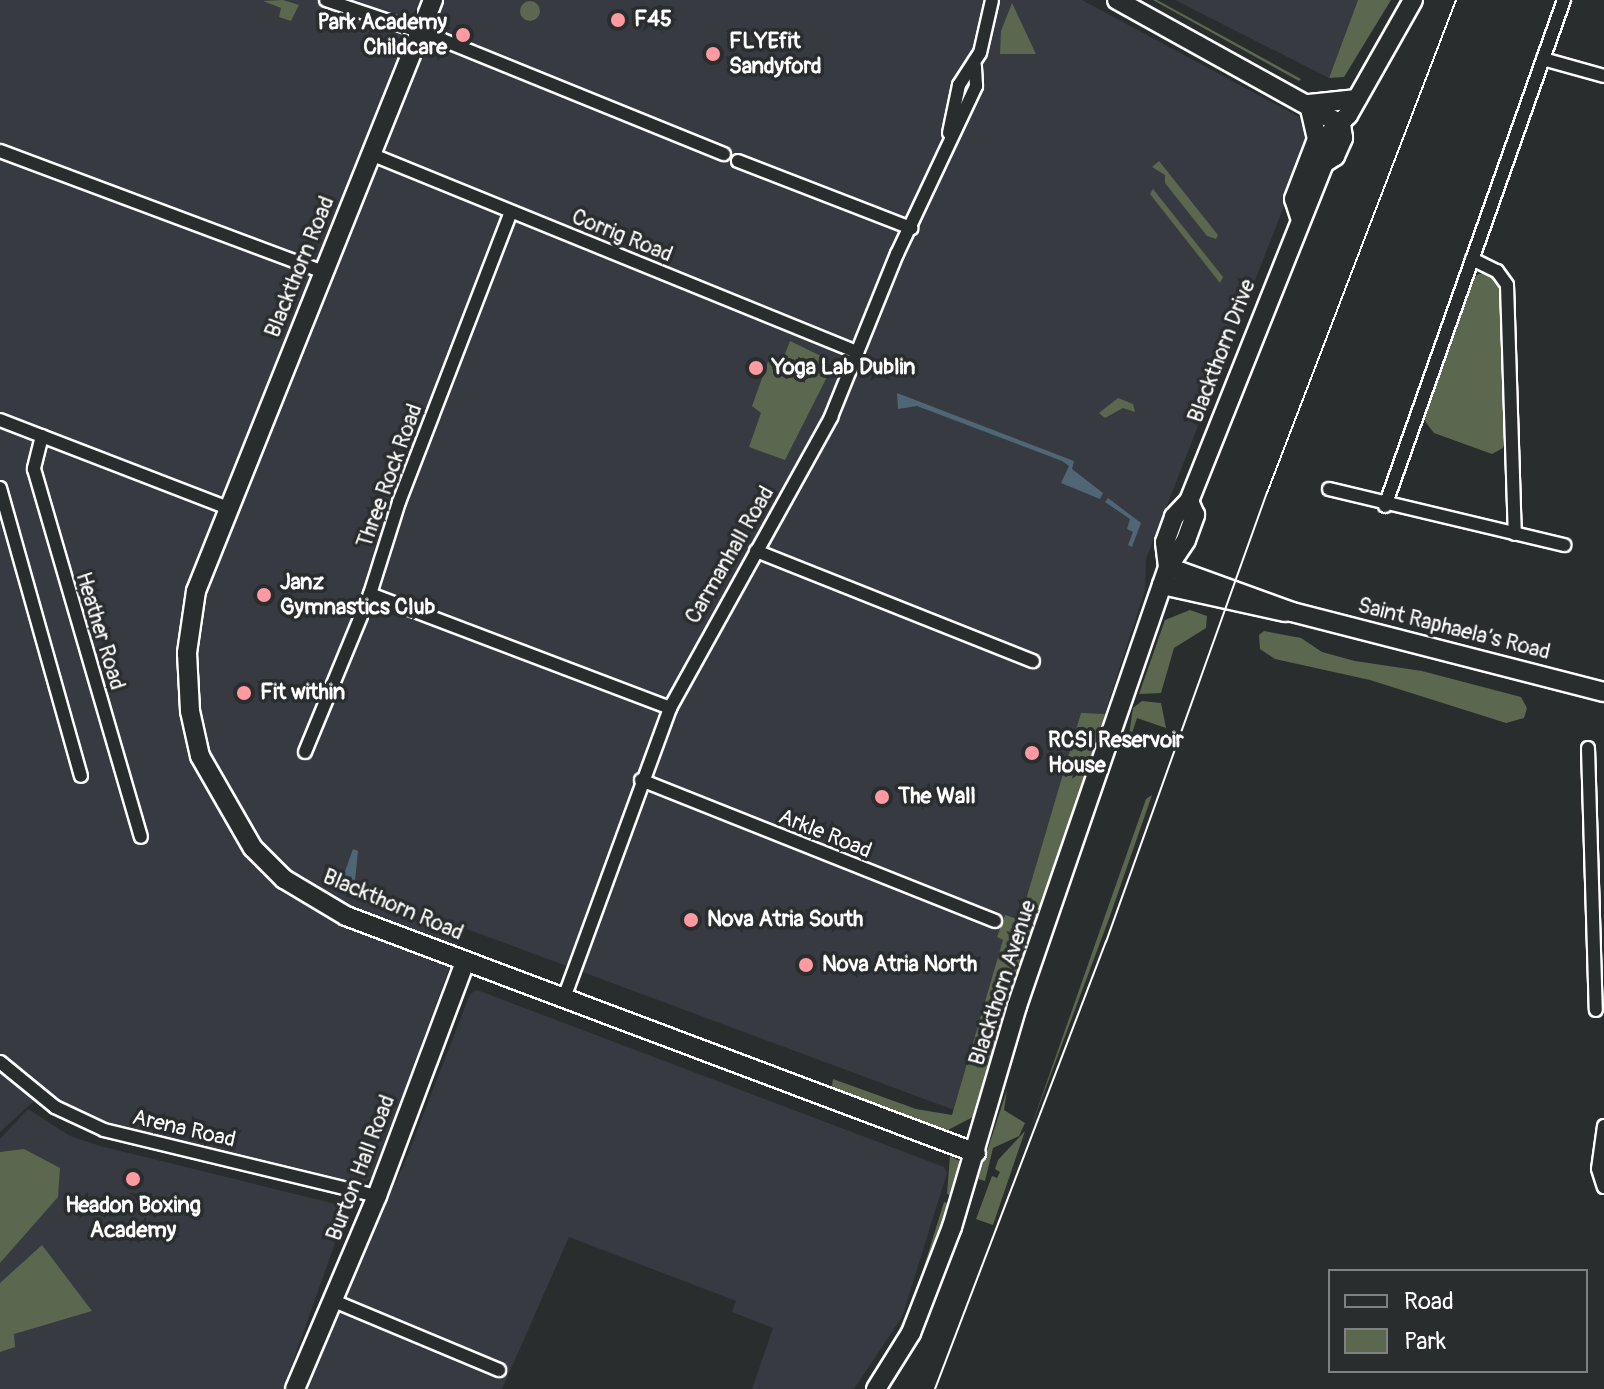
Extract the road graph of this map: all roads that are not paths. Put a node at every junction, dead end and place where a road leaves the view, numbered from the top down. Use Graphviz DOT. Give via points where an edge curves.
graph roads {
  1 [pos="326,0"];
  2 [pos="433,0"];
  3 [pos="1117,0"];
  4 [pos="1413,0"];
  5 [pos="1564,0"];
  6 [pos="994,3"];
  7 [pos="420,33"];
  8 [pos="1543,59"];
  9 [pos="1604,76"];
  10 [pos="1357,99"];
  11 [pos="1309,104"];
  12 [pos="1341,124"];
  13 [pos="0,151"];
  14 [pos="724,154"];
  15 [pos="373,155"];
  16 [pos="738,161"];
  17 [pos="511,212"];
  18 [pos="1300,217"];
  19 [pos="911,228"];
  20 [pos="1472,259"];
  21 [pos="324,272"];
  22 [pos="857,352"];
  23 [pos="0,420"];
  24 [pos="42,436"];
  25 [pos="0,488"];
  26 [pos="1329,489"];
  27 [pos="1385,506"];
  28 [pos="228,508"];
  29 [pos="1515,534"];
  30 [pos="1564,545"];
  31 [pos="756,551"];
  32 [pos="1165,576"];
  33 [pos="370,594"];
  34 [pos="1033,661"];
  35 [pos="1604,692"];
  36 [pos="670,708"];
  37 [pos="1588,748"];
  38 [pos="305,752"];
  39 [pos="81,776"];
  40 [pos="641,780"];
  41 [pos="1589,795"];
  42 [pos="1604,795"];
  43 [pos="141,837"];
  44 [pos="995,921"];
  45 [pos="1599,928"];
  46 [pos="465,962"];
  47 [pos="564,998"];
  48 [pos="1596,1010"];
  49 [pos="0,1062"];
  50 [pos="1604,1126"];
  51 [pos="976,1153"];
  52 [pos="1604,1187"];
  53 [pos="377,1196"];
  54 [pos="334,1301"];
  55 [pos="499,1370"];
  56 [pos="295,1389"];
  57 [pos="876,1389"];
  1 -- 7 [label="street"];
  2 -- 7 [label="street, Blackthorn Road"];
  3 -- 11 [label="street"];
  4 -- 10 [label="street, Blackthorn Drive"];
  5 -- 8 [label="street"];
  6 -- 19 [label="street, Carmanhall Road" via="975,66 978,79"];
  7 -- 14 [label="street"];
  7 -- 15 [label="street, Blackthorn Road"];
  8 -- 9 [label="street"];
  8 -- 20 [label="street"];
  10 -- 11 [label="street"];
  10 -- 12 [label="street, Blackthorn Drive"];
  11 -- 12 [label="street"];
  11 -- 18 [label="street, Blackthorn Drive" via="1317,139 1294,199"];
  12 -- 18 [label="street, Blackthorn Drive" via="1328,135 1324,163"];
  13 -- 21 [label="street"];
  15 -- 17 [label="street, Corrig Road"];
  15 -- 21 [label="street, Blackthorn Road"];
  16 -- 19 [label="street"];
  17 -- 22 [label="street, Corrig Road"];
  17 -- 33 [label="street, Three Rock Road" via="399,502"];
  18 -- 32 [label="street, Blackthorn Drive" via="1189,501 1195,515 1191,526"];
  19 -- 22 [label="street, Carmanhall Road"];
  20 -- 27 [label="street"];
  20 -- 29 [label="street" via="1497,271 1507,285"];
  21 -- 28 [label="street, Blackthorn Road"];
  22 -- 31 [label="street, Carmanhall Road" via="831,417"];
  23 -- 24 [label="street"];
  24 -- 28 [label="street"];
  24 -- 43 [label="street, Heather Road" via="34,469"];
  25 -- 39 [label="street"];
  26 -- 27 [label="street"];
  27 -- 29 [label="street"];
  28 -- 46 [label="street, Blackthorn Road" via="196,591 187,653 190,711 200,756 224,804 253,848 307,896"];
  29 -- 30 [label="street"];
  31 -- 34 [label="street"];
  31 -- 36 [label="street, Carmanhall Road"];
  32 -- 35 [label="street, Saint Raphaela’s Road" via="1273,614 1292,612"];
  32 -- 51 [label="street, Blackthorn Avenue" via="1017,1006"];
  33 -- 36 [label="street"];
  33 -- 38 [label="street, Three Rock Road"];
  36 -- 40 [label="street, Carmanhall Road"];
  37 -- 41 [label="street"];
  40 -- 44 [label="street, Arkle Road"];
  40 -- 47 [label="street, Carmanhall Road"];
  41 -- 42 [label="street"];
  41 -- 45 [label="street"];
  45 -- 48 [label="street"];
  46 -- 47 [label="street, Blackthorn Road"];
  46 -- 53 [label="street, Burton Hall Road"];
  47 -- 51 [label="street, Blackthorn Road"];
  49 -- 53 [label="street, Arena Road" via="55,1107 104,1130"];
  50 -- 52 [label="street" via="1598,1169"];
  51 -- 57 [label="street, Blackthorn Avenue" via="911,1333"];
  53 -- 54 [label="street, Burton Hall Road"];
  54 -- 55 [label="street"];
  54 -- 56 [label="street, Burton Hall Road"];
}
